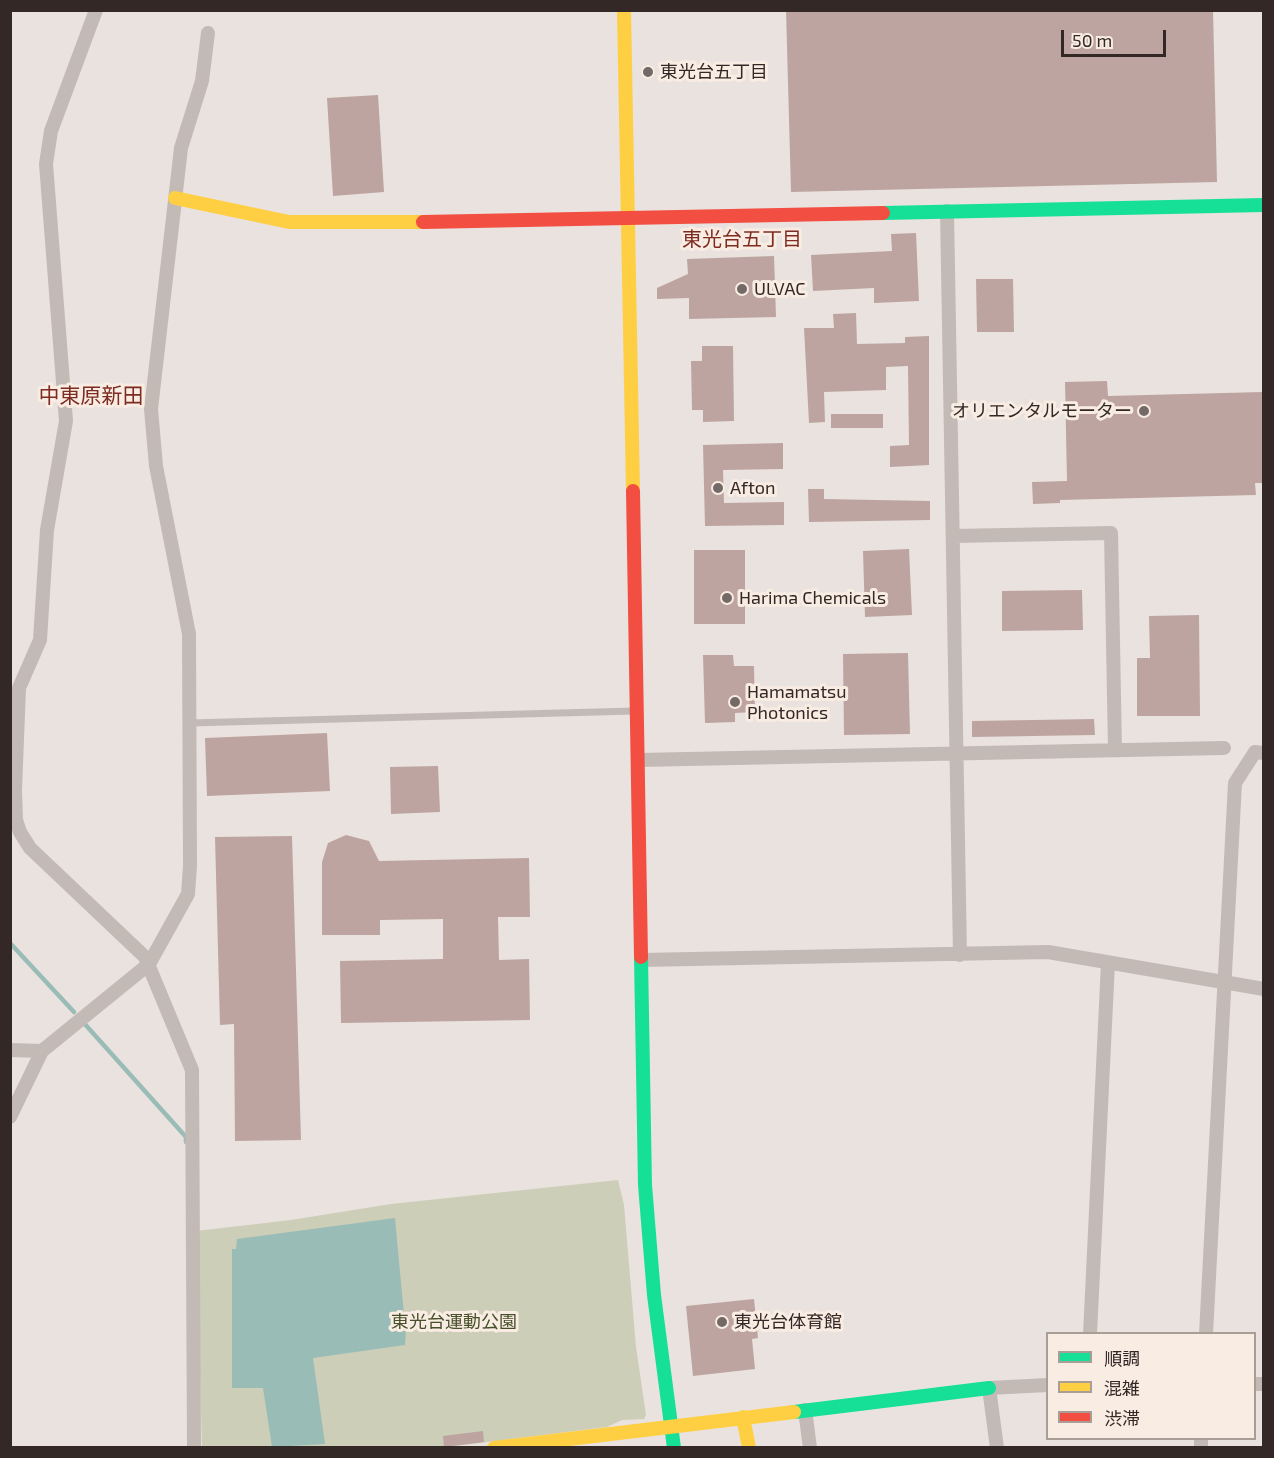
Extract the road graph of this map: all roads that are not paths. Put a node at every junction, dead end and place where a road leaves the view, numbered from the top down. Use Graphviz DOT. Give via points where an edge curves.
graph roads {
  1 [pos="96,10"];
  2 [pos="624,10"];
  3 [pos="208,33"];
  4 [pos="175,198"];
  5 [pos="1263,206"];
  6 [pos="947,211"];
  7 [pos="628,217"];
  8 [pos="953,536"];
  9 [pos="636,711"];
  10 [pos="190,723"];
  11 [pos="1224,748"];
  12 [pos="1115,750"];
  13 [pos="957,753"];
  14 [pos="1263,753"];
  15 [pos="638,759"];
  16 [pos="960,955"];
  17 [pos="641,960"];
  18 [pos="1108,963"];
  19 [pos="149,964"];
  20 [pos="1225,982"];
  21 [pos="1263,989"];
  22 [pos="10,1050"];
  23 [pos="42,1051"];
  24 [pos="10,1117"];
  25 [pos="1090,1332"];
  26 [pos="1206,1332"];
  27 [pos="1046,1385"];
  28 [pos="989,1388"];
  29 [pos="805,1410"];
  30 [pos="743,1417"];
  31 [pos="670,1425"];
  32 [pos="599,1441"];
  33 [pos="514,1446"];
  34 [pos="194,1448"];
  35 [pos="494,1448"];
  36 [pos="674,1448"];
  37 [pos="749,1448"];
  38 [pos="810,1448"];
  39 [pos="997,1448"];
  1 -- 19 [label="street" via="51,131 46,164 66,421 47,530 40,640 19,688 15,790 20,832 30,848"];
  2 -- 7 [label="street"];
  3 -- 4 [label="street" via="202,81 181,148"];
  4 -- 7 [label="street" via="313,224"];
  4 -- 10 [label="street" via="151,409 156,466 189,634"];
  5 -- 6 [label="street"];
  6 -- 7 [label="street"];
  6 -- 8 [label="street"];
  7 -- 9 [label="street"];
  8 -- 12 [label="street" via="1111,533"];
  8 -- 13 [label="street"];
  9 -- 10 [label="lane"];
  9 -- 15 [label="street"];
  10 -- 19 [label="street" via="188,894"];
  11 -- 12 [label="street"];
  12 -- 13 [label="street"];
  13 -- 15 [label="street"];
  13 -- 16 [label="street"];
  14 -- 20 [label="street" via="1255,752 1235,783"];
  15 -- 17 [label="street"];
  16 -- 17 [label="street"];
  16 -- 18 [label="street" via="1048,952"];
  17 -- 31 [label="street" via="647,1220"];
  18 -- 20 [label="street"];
  18 -- 25 [label="street"];
  19 -- 23 [label="street"];
  19 -- 34 [label="street" via="192,1070"];
  20 -- 21 [label="street"];
  20 -- 26 [label="street"];
  22 -- 23 [label="street"];
  23 -- 24 [label="street"];
  27 -- 28 [label="street"];
  28 -- 29 [label="street"];
  28 -- 39 [label="street"];
  29 -- 30 [label="street"];
  29 -- 38 [label="street"];
  30 -- 31 [label="street"];
  30 -- 37 [label="street"];
  31 -- 32 [label="street"];
  31 -- 36 [label="street"];
  32 -- 33 [label="street"];
  33 -- 35 [label="street"];
}
